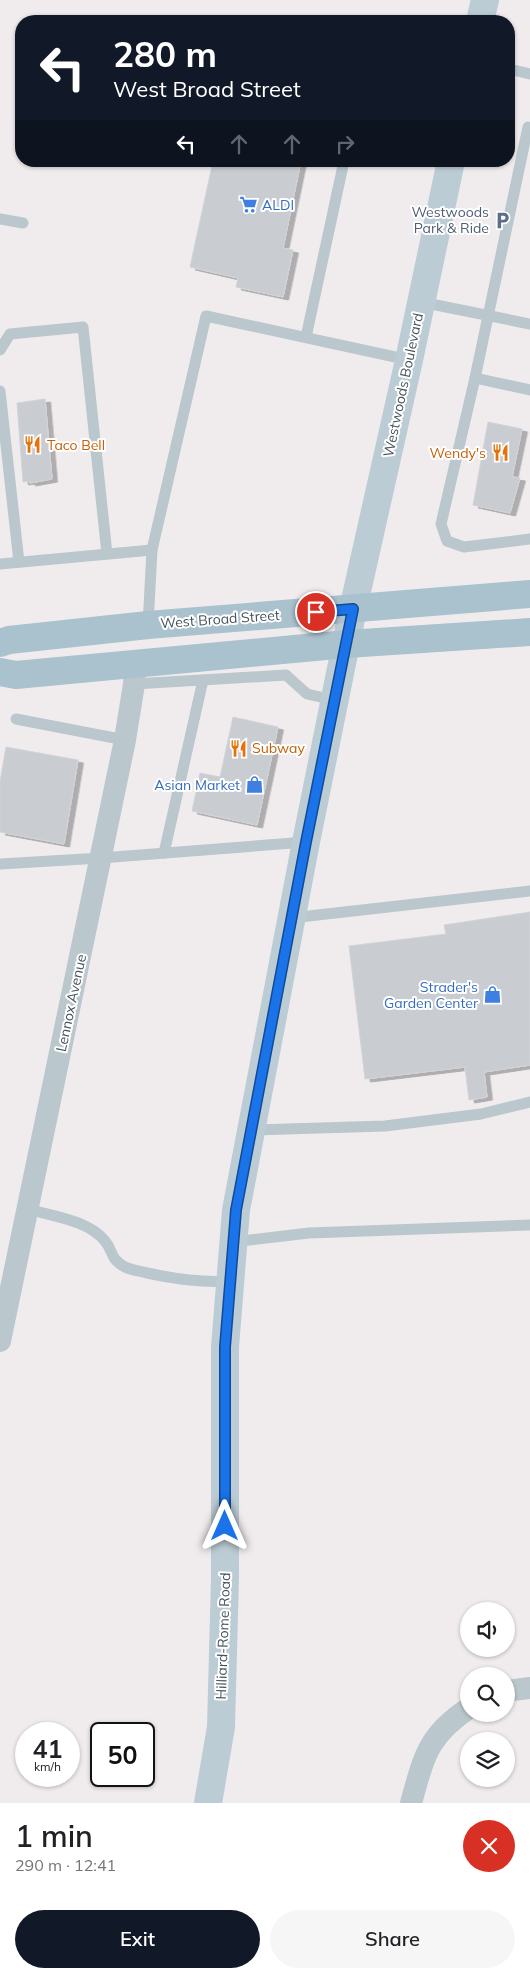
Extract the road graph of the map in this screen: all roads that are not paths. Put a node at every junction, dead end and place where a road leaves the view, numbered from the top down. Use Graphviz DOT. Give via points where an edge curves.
graph roads {
  1 [pos="485,0"];
  2 [pos="481,15"];
  3 [pos="515,71"];
  4 [pos="530,74"];
  5 [pos="530,128"];
  6 [pos="343,167"];
  7 [pos="450,167"];
  8 [pos="0,220"];
  9 [pos="24,223"];
  10 [pos="421,302"];
  11 [pos="488,316"];
  12 [pos="530,324"];
  13 [pos="306,337"];
  14 [pos="0,350"];
  15 [pos="409,360"];
  16 [pos="475,378"];
  17 [pos="530,390"];
  18 [pos="0,391"];
  19 [pos="530,539"];
  20 [pos="152,550"];
  21 [pos="107,554"];
  22 [pos="19,562"];
  23 [pos="0,564"];
  24 [pos="530,594"];
  25 [pos="353,609"];
  26 [pos="148,625"];
  27 [pos="530,632"];
  28 [pos="0,643"];
  29 [pos="347,644"];
  30 [pos="0,672"];
  31 [pos="135,674"];
  32 [pos="203,680"];
  33 [pos="335,700"];
  34 [pos="16,719"];
  35 [pos="125,740"];
  36 [pos="306,842"];
  37 [pos="164,853"];
  38 [pos="101,858"];
  39 [pos="0,864"];
  40 [pos="530,891"];
  41 [pos="291,918"];
  42 [pos="530,1102"];
  43 [pos="251,1130"];
  44 [pos="28,1209"];
  45 [pos="530,1225"];
  46 [pos="233,1242"];
  47 [pos="230,1281"];
  48 [pos="0,1340"];
  49 [pos="530,1688"];
  50 [pos="515,1690"];
  51 [pos="460,1714"];
  52 [pos="208,1803"];
  53 [pos="411,1803"];
  1 -- 2 [label="main road"];
  3 -- 4 [label="lane"];
  5 -- 11 [label="lane"];
  6 -- 13 [label="lane"];
  7 -- 10 [label="main road, Westwoods Boulevard"];
  8 -- 9 [label="lane"];
  10 -- 11 [label="lane"];
  10 -- 15 [label="main road, Westwoods Boulevard"];
  11 -- 12 [label="lane"];
  11 -- 16 [label="lane"];
  13 -- 15 [label="lane"];
  13 -- 20 [label="lane" via="206,316"];
  14 -- 21 [label="lane" via="10,334 83,327"];
  15 -- 25 [label="main road, Westwoods Boulevard"];
  16 -- 17 [label="lane"];
  16 -- 19 [label="lane" via="441,524 447,541 464,548"];
  18 -- 22 [label="lane"];
  20 -- 21 [label="lane"];
  20 -- 26 [label="lane"];
  21 -- 22 [label="lane"];
  22 -- 23 [label="lane"];
  24 -- 25 [label="main road, West Broad Street"];
  25 -- 26 [label="main road, West Broad Street"];
  25 -- 29 [label="main road, Hilliard-Rome Road"];
  26 -- 28 [label="main road, West Broad Street"];
  27 -- 29 [label="main road"];
  29 -- 31 [label="main road"];
  29 -- 33 [label="main road, Hilliard-Rome Road"];
  30 -- 31 [label="main road" via="16,675"];
  31 -- 32 [label="lane"];
  31 -- 35 [label="street, Lennox Avenue"];
  32 -- 33 [label="lane" via="286,675 307,694"];
  32 -- 37 [label="lane"];
  33 -- 36 [label="main road, Hilliard-Rome Road"];
  34 -- 35 [label="lane"];
  35 -- 38 [label="street, Lennox Avenue"];
  36 -- 37 [label="lane"];
  36 -- 41 [label="main road, Hilliard-Rome Road"];
  37 -- 38 [label="lane"];
  38 -- 39 [label="lane"];
  38 -- 44 [label="street, Lennox Avenue"];
  40 -- 41 [label="lane"];
  41 -- 43 [label="main road, Hilliard-Rome Road"];
  42 -- 43 [label="lane" via="481,1114 385,1126"];
  43 -- 46 [label="main road, Hilliard-Rome Road"];
  44 -- 47 [label="lane" via="77,1223 94,1232 105,1241 113,1259 126,1268 180,1280"];
  44 -- 48 [label="street, Lennox Avenue"];
  45 -- 46 [label="lane" via="309,1233"];
  46 -- 47 [label="main road, Hilliard-Rome Road"];
  47 -- 52 [label="main road, Hilliard-Rome Road" via="225,1347 226,1578 220,1727"];
  49 -- 50 [label="street"];
  51 -- 53 [label="street" via="436,1735 424,1758"];
}
